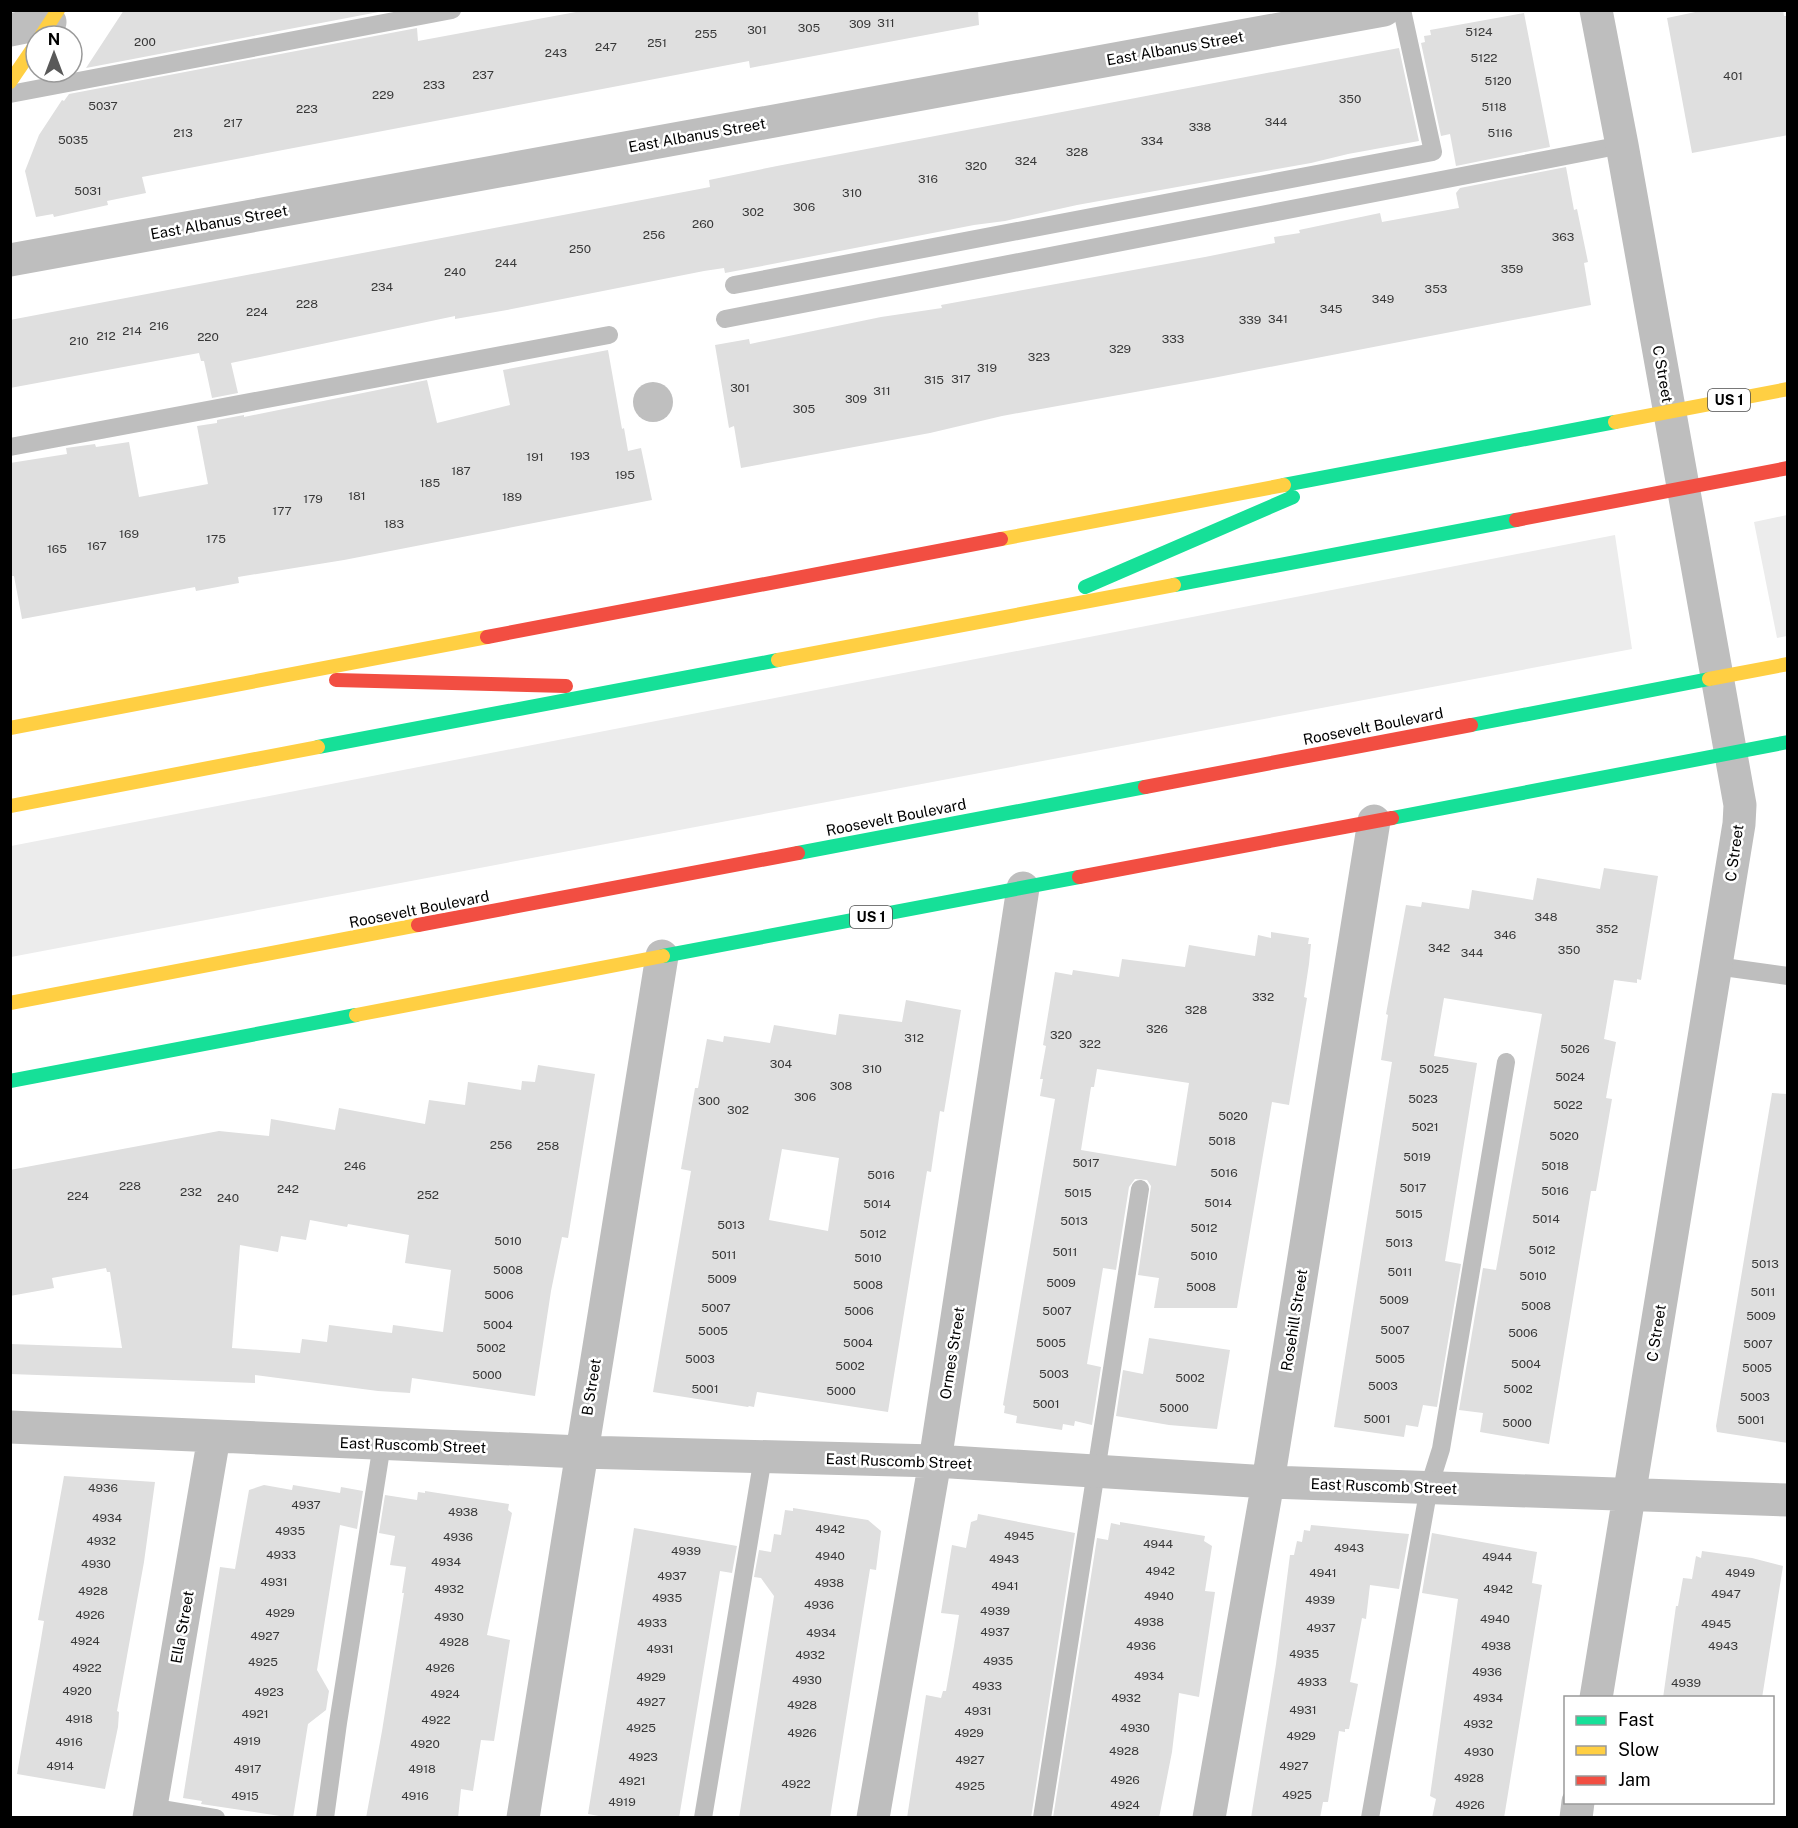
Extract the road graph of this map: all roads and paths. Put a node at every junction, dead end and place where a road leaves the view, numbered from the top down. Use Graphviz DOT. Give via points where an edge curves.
graph roads {
  1 [pos="452,10"];
  2 [pos="1384,10"];
  3 [pos="1402,10"];
  4 [pos="1596,10"];
  5 [pos="24,61"];
  6 [pos="10,82"];
  7 [pos="10,94"];
  8 [pos="1622,145"];
  9 [pos="10,260"];
  10 [pos="734,285"];
  11 [pos="725,319"];
  12 [pos="609,335"];
  13 [pos="1788,389"];
  14 [pos="1670,412"];
  15 [pos="10,447"];
  16 [pos="1788,468"];
  17 [pos="1347,473"];
  18 [pos="1684,487"];
  19 [pos="1028,612"];
  20 [pos="1788,664"];
  21 [pos="273,678"];
  22 [pos="1717,678"];
  23 [pos="628,688"];
  24 [pos="10,728"];
  25 [pos="1788,742"];
  26 [pos="1731,753"];
  27 [pos="10,806"];
  28 [pos="1374,821"];
  29 [pos="1023,888"];
  30 [pos="662,956"];
  31 [pos="1716,966"];
  32 [pos="1788,976"];
  33 [pos="10,1003"];
  34 [pos="1506,1062"];
  35 [pos="10,1081"];
  36 [pos="1140,1189"];
  37 [pos="10,1427"];
  38 [pos="214,1437"];
  39 [pos="382,1444"];
  40 [pos="581,1452"];
  41 [pos="764,1457"];
  42 [pos="935,1461"];
  43 [pos="1096,1469"];
  44 [pos="1268,1482"];
  45 [pos="1429,1487"];
  46 [pos="1630,1494"];
  47 [pos="1788,1500"];
  48 [pos="1596,1696"];
  49 [pos="150,1812"];
  50 [pos="216,1818"];
  51 [pos="325,1818"];
  52 [pos="522,1818"];
  53 [pos="703,1818"];
  54 [pos="873,1818"];
  55 [pos="1042,1818"];
  56 [pos="1209,1818"];
  57 [pos="1370,1818"];
  1 -- 7 [label="lane"];
  2 -- 9 [label="street, East Albanus Street"];
  3 -- 10 [label="lane" via="1433,152"];
  4 -- 8 [label="street, C Street"];
  5 -- 6 [label="main road"];
  8 -- 11 [label="lane"];
  8 -- 14 [label="street, C Street"];
  12 -- 15 [label="lane"];
  13 -- 14 [label="main road, US 1"];
  14 -- 17 [label="main road, US 1"];
  14 -- 18 [label="street, C Street"];
  16 -- 18 [label="main road"];
  17 -- 19 [label="main road"];
  17 -- 21 [label="main road, US 1"];
  18 -- 19 [label="main road"];
  18 -- 22 [label="street, C Street"];
  19 -- 23 [label="main road"];
  20 -- 22 [label="main road, Roosevelt Boulevard"];
  21 -- 23 [label="main road"];
  21 -- 24 [label="main road, US 1"];
  22 -- 26 [label="street, C Street"];
  22 -- 33 [label="main road, Roosevelt Boulevard"];
  23 -- 27 [label="main road"];
  25 -- 26 [label="main road, US 1"];
  26 -- 28 [label="main road, US 1"];
  26 -- 31 [label="street, C Street" via="1740,805 1739,824"];
  28 -- 29 [label="main road, US 1"];
  28 -- 44 [label="street, Rosehill Street"];
  29 -- 30 [label="main road, US 1"];
  29 -- 42 [label="street, Ormes Street"];
  30 -- 35 [label="main road, US 1"];
  30 -- 40 [label="street, B Street"];
  31 -- 32 [label="lane"];
  31 -- 46 [label="street, C Street"];
  34 -- 45 [label="lane" via="1441,1449"];
  36 -- 43 [label="lane"];
  37 -- 38 [label="street, East Ruscomb Street"];
  38 -- 39 [label="street, East Ruscomb Street"];
  38 -- 49 [label="street, Ella Street"];
  39 -- 40 [label="street, East Ruscomb Street"];
  39 -- 51 [label="lane"];
  40 -- 41 [label="street, East Ruscomb Street"];
  40 -- 52 [label="street, B Street"];
  41 -- 42 [label="street, East Ruscomb Street"];
  41 -- 53 [label="lane"];
  42 -- 43 [label="street, East Ruscomb Street"];
  42 -- 54 [label="street, Ormes Street"];
  43 -- 44 [label="street, East Ruscomb Street"];
  43 -- 55 [label="lane"];
  44 -- 45 [label="street, East Ruscomb Street"];
  44 -- 56 [label="street, Rosehill Street"];
  45 -- 46 [label="street, East Ruscomb Street"];
  45 -- 57 [label="lane"];
  46 -- 47 [label="street, East Ruscomb Street"];
  46 -- 48 [label="street, C Street"];
  49 -- 50 [label="lane"];
}
